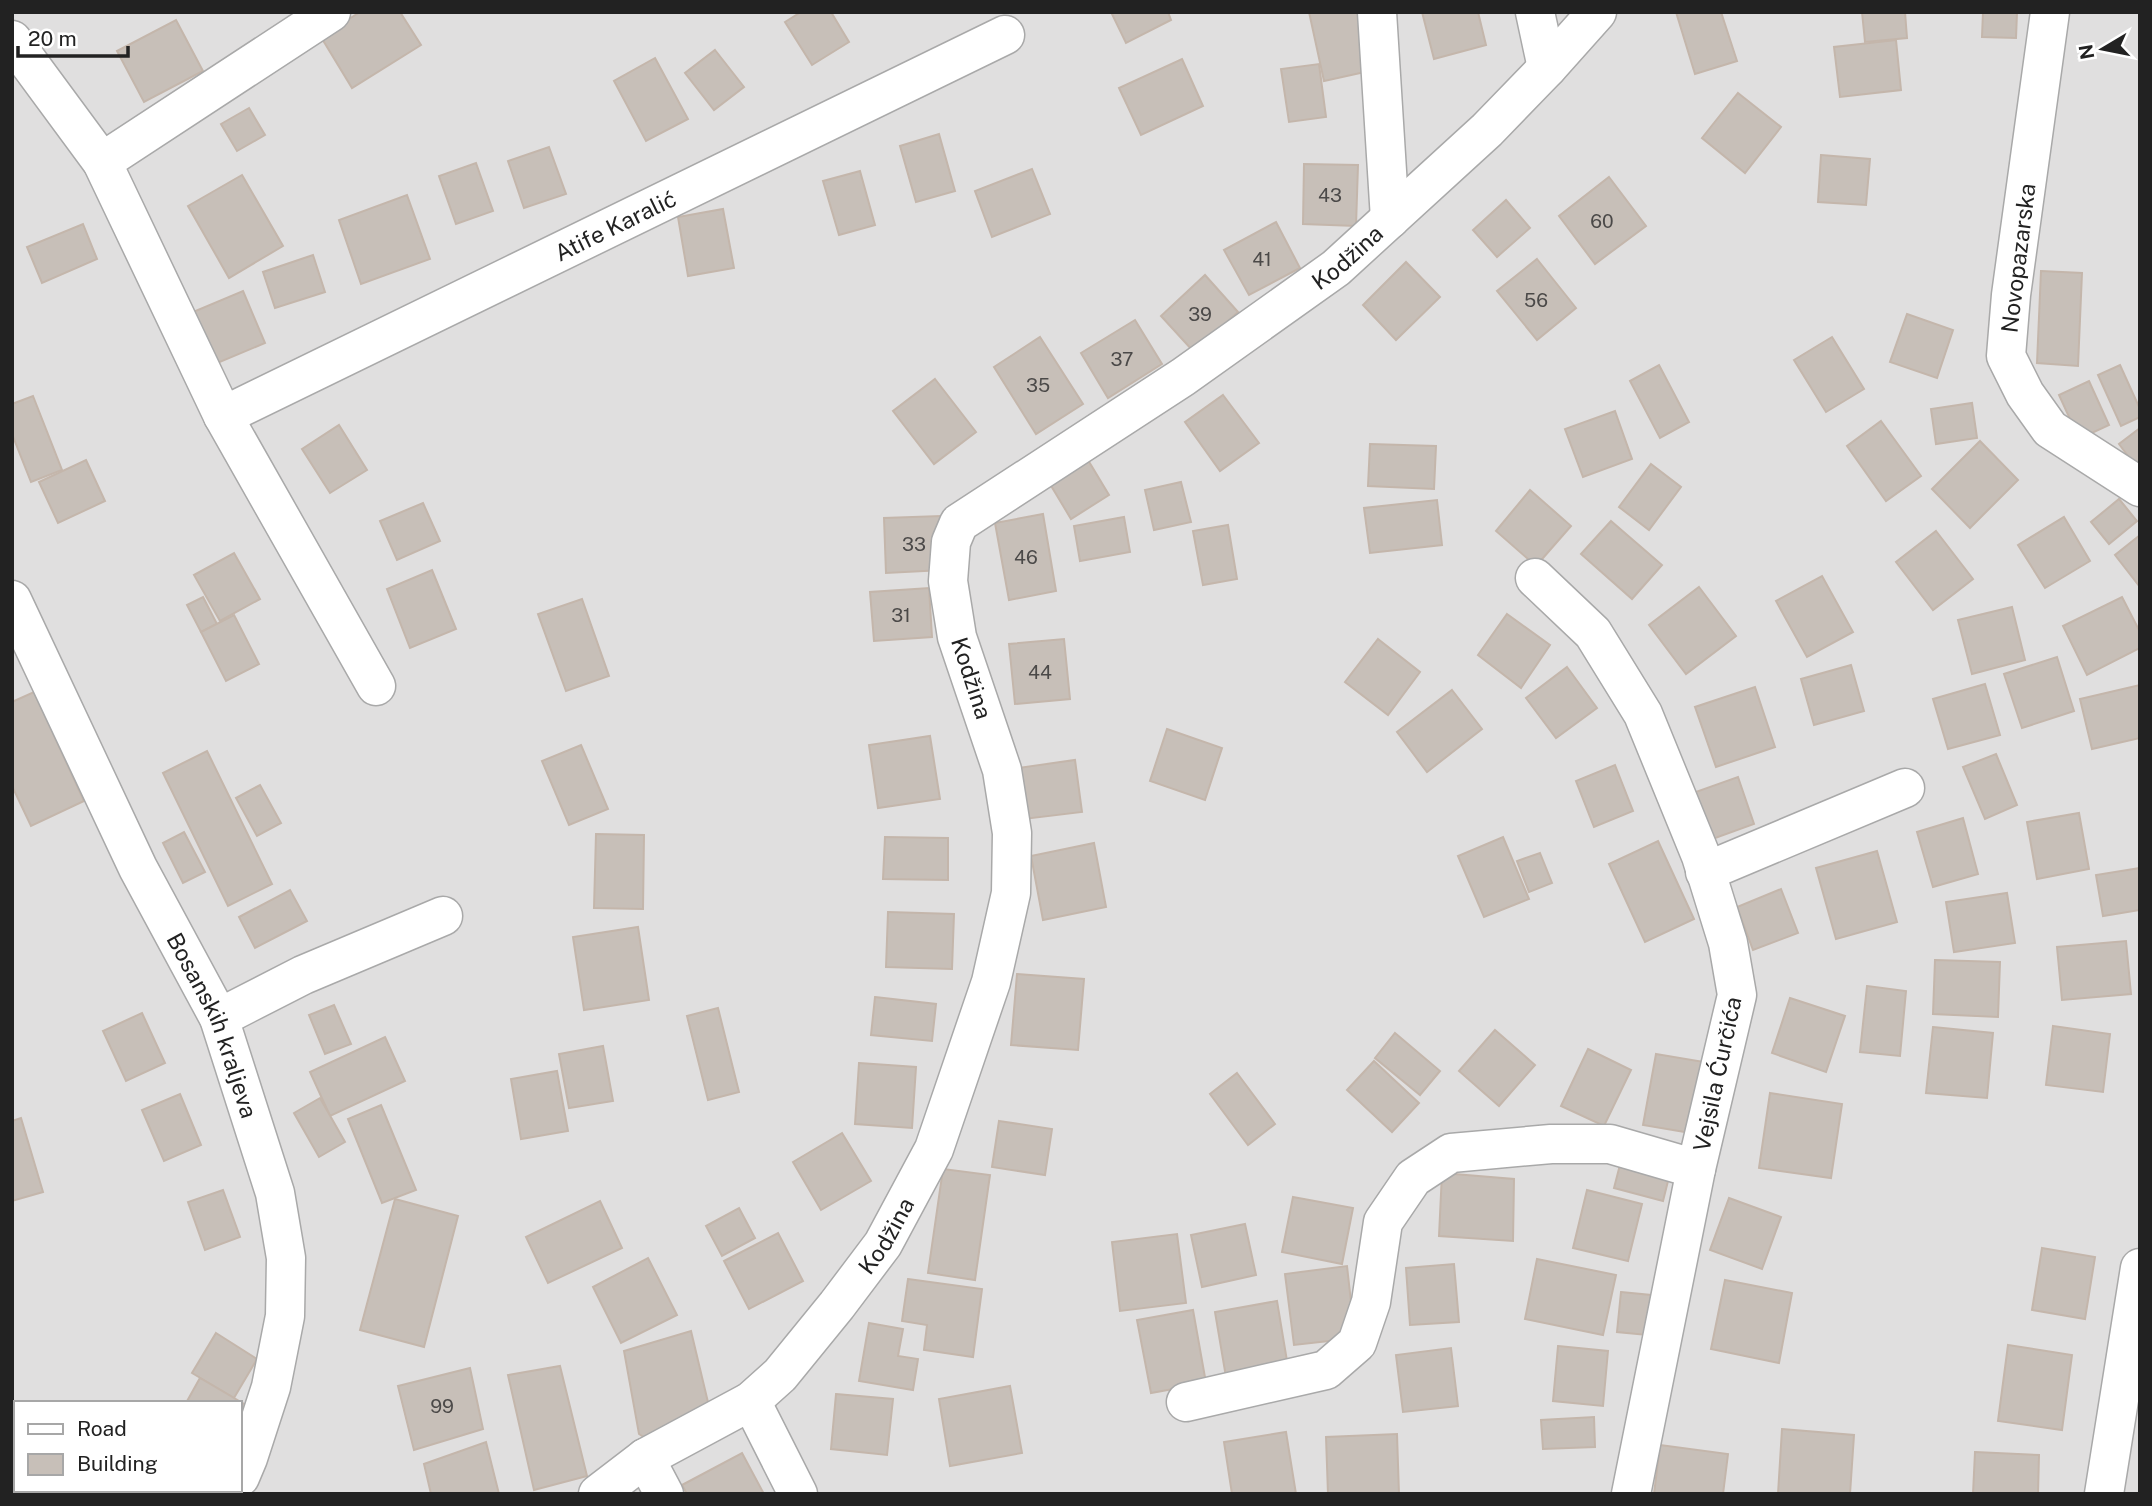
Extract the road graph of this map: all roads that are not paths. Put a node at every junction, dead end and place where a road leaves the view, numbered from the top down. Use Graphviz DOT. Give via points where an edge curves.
graph roads {
  1 [pos="331,12"];
  2 [pos="1377,12"];
  3 [pos="1535,12"];
  4 [pos="1597,12"];
  5 [pos="2050,12"];
  6 [pos="1005,35"];
  7 [pos="12,40"];
  8 [pos="1547,68"];
  9 [pos="102,162"];
  10 [pos="1390,219"];
  11 [pos="223,416"];
  12 [pos="2140,487"];
  13 [pos="1535,578"];
  14 [pos="12,600"];
  15 [pos="376,686"];
  16 [pos="1905,788"];
  17 [pos="1705,872"];
  18 [pos="443,916"];
  19 [pos="219,1018"];
  20 [pos="1696,1169"];
  21 [pos="2140,1268"];
  22 [pos="751,1401"];
  23 [pos="1185,1402"];
  24 [pos="645,1458"];
  25 [pos="242,1472"];
  26 [pos="598,1494"];
  27 [pos="664,1494"];
  28 [pos="798,1494"];
  29 [pos="1631,1494"];
  30 [pos="2104,1494"];
  1 -- 9 [label="street"];
  2 -- 10 [label="street"];
  3 -- 8 [label="street"];
  4 -- 8 [label="street, Kodžina"];
  5 -- 12 [label="street, Novopazarska" via="2006,356 2050,429"];
  6 -- 11 [label="street, Atife Karalić"];
  7 -- 9 [label="street"];
  8 -- 10 [label="street, Kodžina"];
  9 -- 11 [label="street"];
  10 -- 22 [label="street, Kodžina" via="1336,268 1183,377 960,523 951,542 947,581 957,637 1003,770 1012,833 1011,893 991,982 934,1149 883,1244 780,1375"];
  11 -- 15 [label="street"];
  13 -- 17 [label="street, Vejsila Ćurčića" via="1593,633 1643,714"];
  14 -- 19 [label="street, Bosanskih kraljeva" via="138,868"];
  16 -- 17 [label="street"];
  17 -- 20 [label="street, Vejsila Ćurčića" via="1728,943 1737,995"];
  18 -- 19 [label="street" via="303,975"];
  19 -- 25 [label="street, Bosanskih kraljeva" via="275,1193 286,1258 285,1316 271,1387"];
  20 -- 23 [label="street" via="1611,1144 1451,1153 1413,1178 1383,1222 1371,1302 1357,1343 1326,1370"];
  20 -- 29 [label="street, Vejsila Ćurčića"];
  21 -- 30 [label="street"];
  22 -- 24 [label="street, Kodžina"];
  22 -- 28 [label="street"];
  24 -- 26 [label="street, Kodžina"];
  24 -- 27 [label="street"];
}
